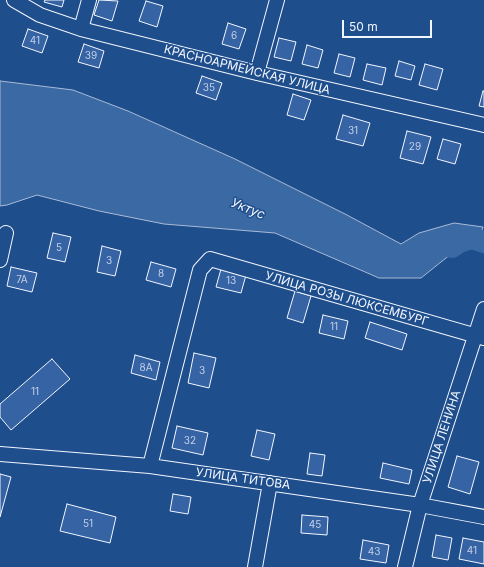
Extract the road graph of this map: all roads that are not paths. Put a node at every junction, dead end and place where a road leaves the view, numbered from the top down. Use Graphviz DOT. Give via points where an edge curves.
graph roads {
  1 [pos="14,0"];
  2 [pos="89,0"];
  3 [pos="277,0"];
  4 [pos="81,29"];
  5 [pos="256,73"];
  6 [pos="484,125"];
  7 [pos="6,233"];
  8 [pos="0,260"];
  9 [pos="484,309"];
  10 [pos="480,337"];
  11 [pos="0,454"];
  12 [pos="150,466"];
  13 [pos="270,483"];
  14 [pos="420,505"];
  15 [pos="484,517"];
  16 [pos="255,567"];
  17 [pos="405,567"];
  1 -- 4 [label="street, КРАСНОАРМЕЙСКАЯ УЛИЦА" via="40,15"];
  2 -- 4 [label="street"];
  3 -- 5 [label="street"];
  4 -- 5 [label="street, КРАСНОАРМЕЙСКАЯ УЛИЦА"];
  5 -- 6 [label="street, КРАСНОАРМЕЙСКАЯ УЛИЦА"];
  7 -- 8 [label="street"];
  9 -- 10 [label="street, УЛИЦА ЛЕНИНА"];
  10 -- 12 [label="street, УЛИЦА РОЗЫ ЛЮКСЕМБУРГ" via="210,259 200,270"];
  10 -- 14 [label="street, УЛИЦА ЛЕНИНА"];
  11 -- 12 [label="street, УЛИЦА ТИТОВА"];
  12 -- 13 [label="street, УЛИЦА ТИТОВА"];
  13 -- 14 [label="street, УЛИЦА ТИТОВА"];
  13 -- 16 [label="street"];
  14 -- 15 [label="street, УЛИЦА ТИТОВА"];
  14 -- 17 [label="street, УЛИЦА ЛЕНИНА"];
}
